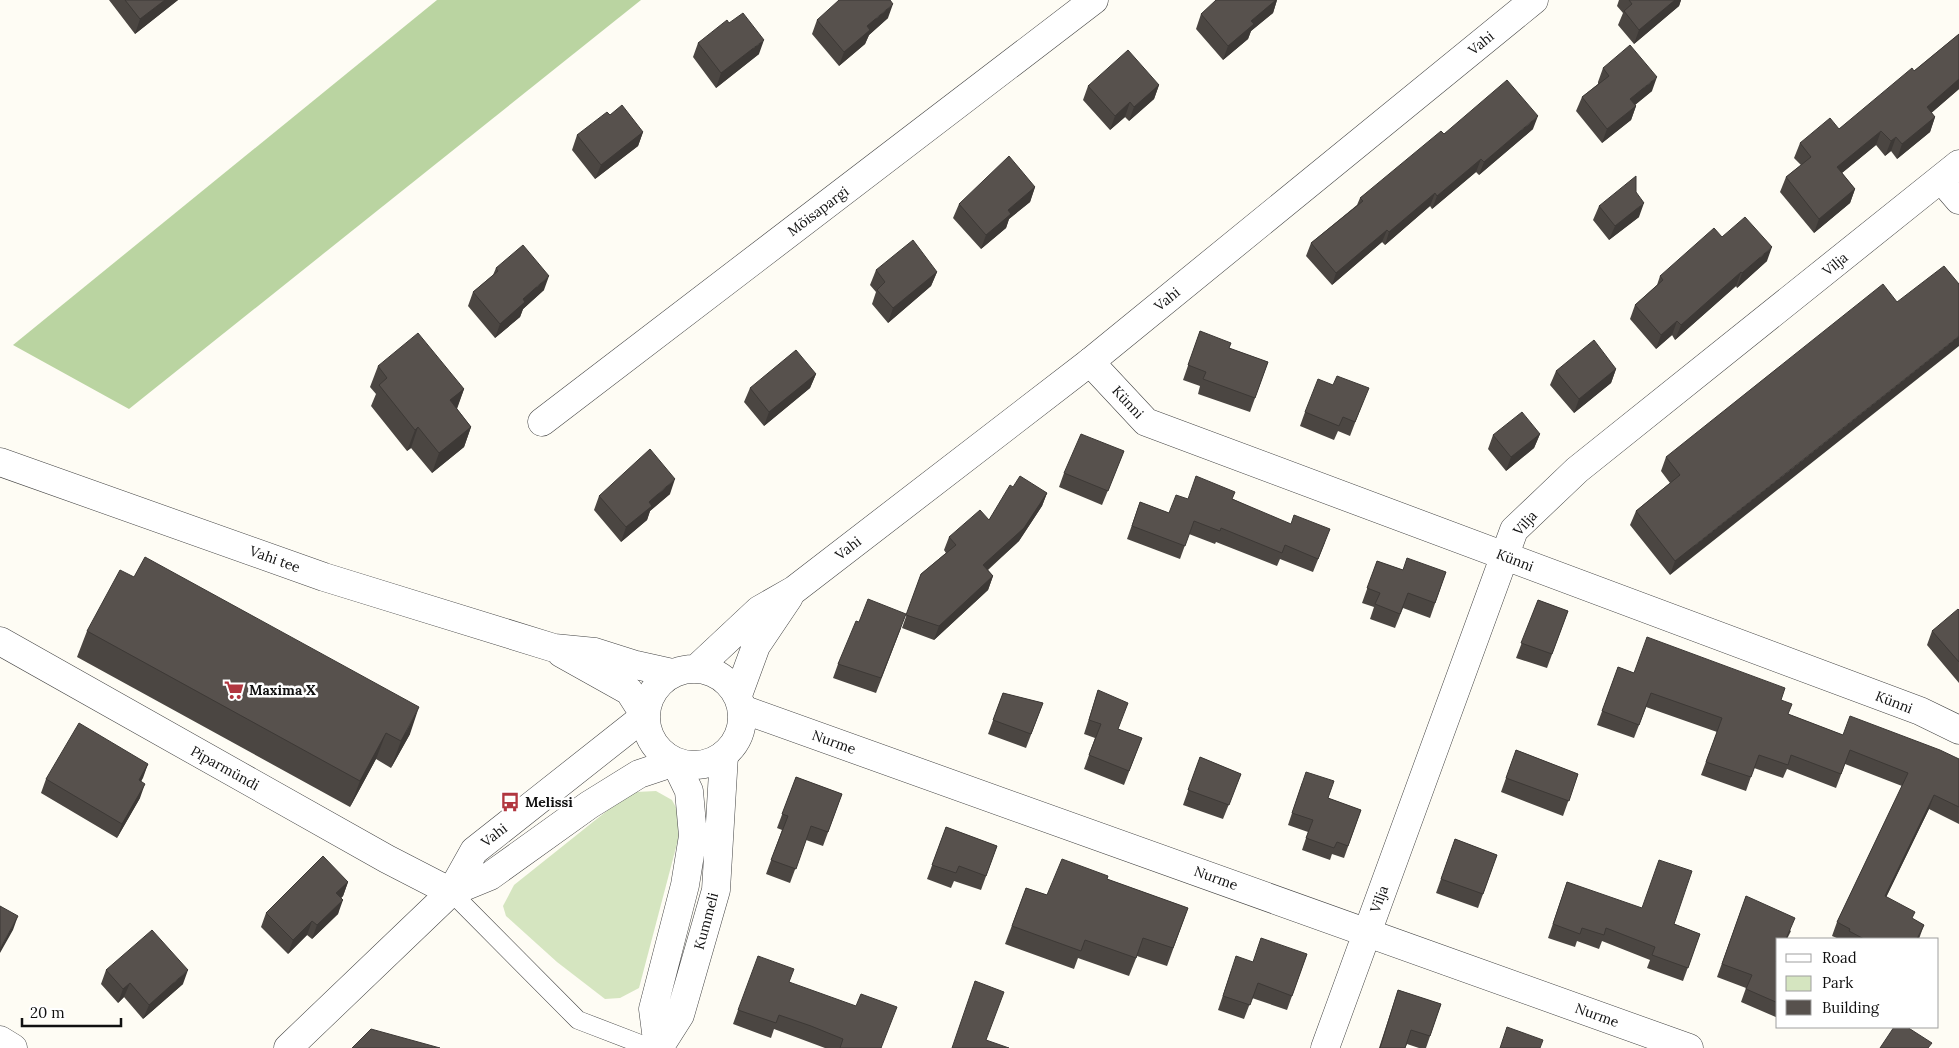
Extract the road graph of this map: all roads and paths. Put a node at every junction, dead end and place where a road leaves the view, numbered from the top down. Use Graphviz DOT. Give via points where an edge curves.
graph roads {
  1 [pos="1094,0"];
  2 [pos="1534,0"];
  3 [pos="1950,171"];
  4 [pos="1959,200"];
  5 [pos="1090,362"];
  6 [pos="542,422"];
  7 [pos="0,462"];
  8 [pos="1504,556"];
  9 [pos="794,590"];
  10 [pos="0,641"];
  11 [pos="554,648"];
  12 [pos="684,670"];
  13 [pos="740,702"];
  14 [pos="645,716"];
  15 [pos="1959,730"];
  16 [pos="724,755"];
  17 [pos="675,762"];
  18 [pos="451,892"];
  19 [pos="1367,932"];
  20 [pos="0,1040"];
  21 [pos="13,1048"];
  22 [pos="288,1048"];
  23 [pos="651,1048"];
  24 [pos="658,1048"];
  25 [pos="1325,1048"];
  26 [pos="1689,1048"];
  1 -- 6 [label="street, Mõisapargi"];
  2 -- 5 [label="street, Vahi"];
  3 -- 4 [label="street"];
  3 -- 8 [label="street, Vilja" via="1577,470 1514,530"];
  5 -- 8 [label="street, Künni" via="1146,422"];
  5 -- 9 [label="street, Vahi"];
  7 -- 11 [label="street, Vahi tee" via="324,577"];
  8 -- 15 [label="street, Künni" via="1920,711"];
  8 -- 19 [label="street, Vilja"];
  9 -- 12 [label="street, Vahi" via="759,610"];
  9 -- 13 [label="street, Vahi" via="756,646"];
  10 -- 18 [label="street, Piparmündi"];
  11 -- 12 [label="street, Vahi tee" via="594,652 636,665"];
  11 -- 14 [label="street, Vahi tee" via="629,690"];
  12 -- 13 [label="street" via="712,672 730,684"];
  12 -- 14 [label="street" via="661,681 652,692"];
  13 -- 16 [label="street" via="742,727 735,743"];
  13 -- 19 [label="street, Nurme"];
  14 -- 17 [label="street" via="653,743"];
  14 -- 18 [label="street, Vahi" via="474,851"];
  16 -- 17 [label="street" via="699,765"];
  16 -- 24 [label="street, Kummeli" via="716,890 680,1015"];
  17 -- 18 [label="street, Vahi" via="639,774 588,805 490,876"];
  17 -- 24 [label="street, Kummeli" via="689,791 693,836 685,885 653,1009"];
  18 -- 22 [label="street, Vahi"];
  18 -- 23 [label="lane" via="578,1020"];
  19 -- 25 [label="street, Vilja"];
  19 -- 26 [label="street, Nurme"];
  20 -- 21 [label="street"];
}
